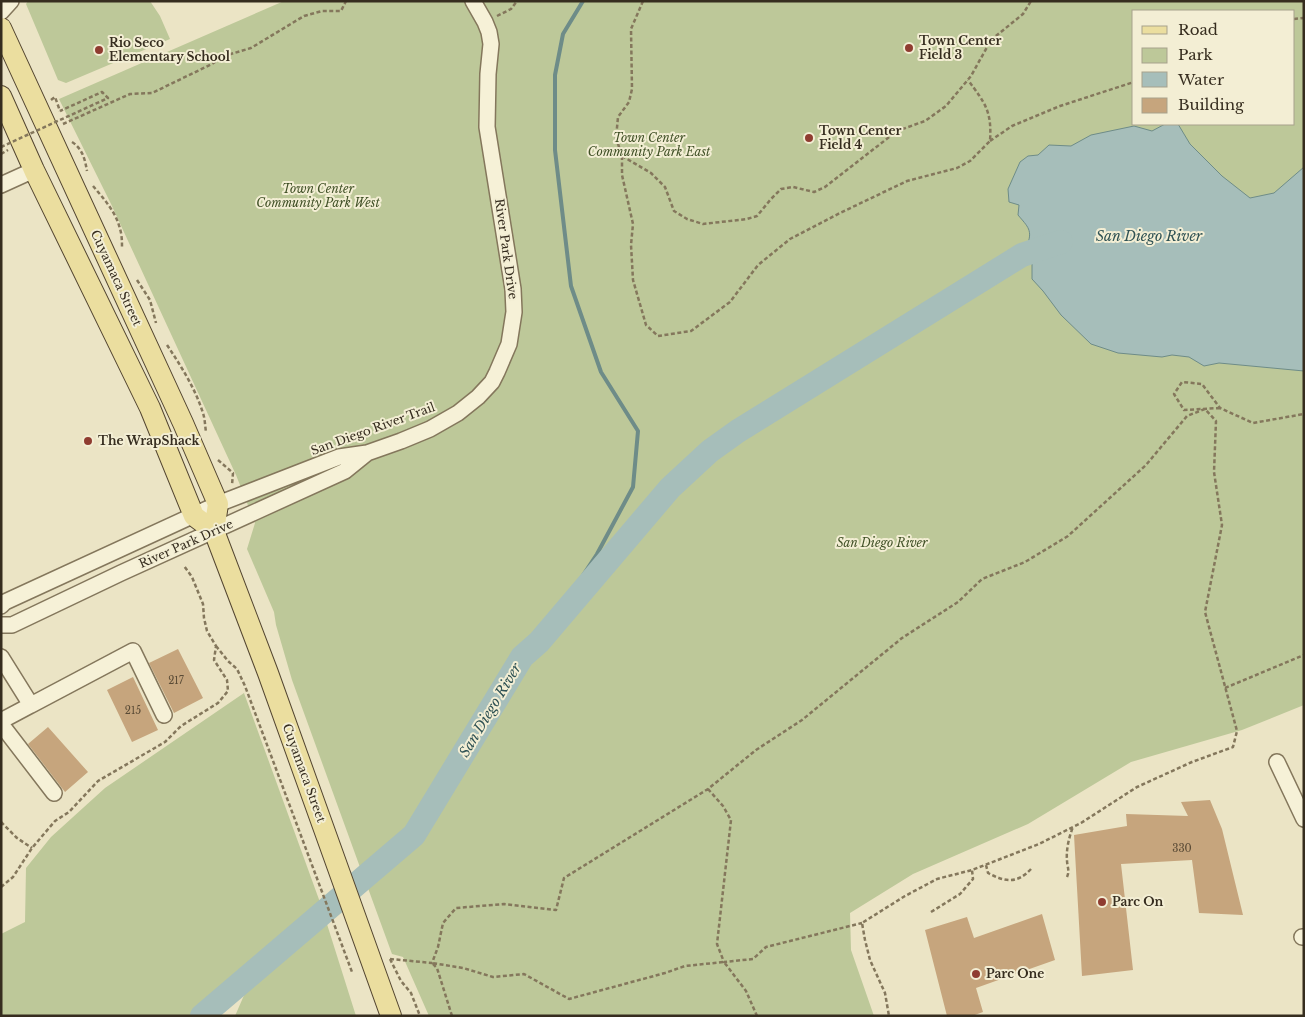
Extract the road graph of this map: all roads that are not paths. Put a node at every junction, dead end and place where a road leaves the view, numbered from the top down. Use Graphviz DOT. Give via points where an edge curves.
graph roads {
  1 [pos="11,1"];
  2 [pos="473,1"];
  3 [pos="1,12"];
  4 [pos="1,28"];
  5 [pos="1,96"];
  6 [pos="34,170"];
  7 [pos="1,185"];
  8 [pos="367,453"];
  9 [pos="225,498"];
  10 [pos="194,516"];
  11 [pos="214,531"];
  12 [pos="1,606"];
  13 [pos="1,625"];
  14 [pos="1,657"];
  15 [pos="31,705"];
  16 [pos="164,715"];
  17 [pos="1,722"];
  18 [pos="1277,762"];
  19 [pos="54,793"];
  20 [pos="1304,819"];
  21 [pos="391,1016"];
  1 -- 3 [label="street"];
  2 -- 8 [label="street, River Park Drive" via="489,32 487,127 514,305 509,344 492,382 458,413 423,432"];
  4 -- 9 [label="main road, Cuyamaca Street" via="183,423"];
  5 -- 6 [label="main road, Cuyamaca Street"];
  6 -- 7 [label="street"];
  6 -- 10 [label="main road, Cuyamaca Street" via="150,408"];
  8 -- 9 [label="street, River Park Drive" via="339,457"];
  8 -- 11 [label="street, River Park Drive" via="345,471"];
  9 -- 10 [label="street, River Park Drive"];
  9 -- 11 [label="main road, Cuyamaca Street"];
  10 -- 11 [label="main road"];
  10 -- 12 [label="street, River Park Drive"];
  11 -- 13 [label="street, River Park Drive" via="12,625"];
  11 -- 21 [label="main road, Cuyamaca Street"];
  14 -- 15 [label="street"];
  15 -- 16 [label="street" via="133,652"];
  15 -- 17 [label="street"];
  17 -- 19 [label="street"];
  18 -- 20 [label="street"];
}
